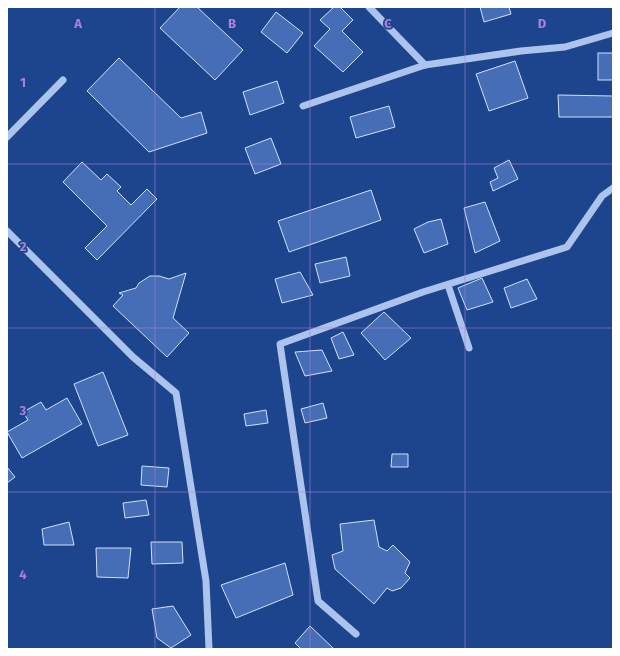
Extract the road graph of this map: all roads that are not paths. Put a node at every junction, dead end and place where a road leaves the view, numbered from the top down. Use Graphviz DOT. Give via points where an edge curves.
graph roads {
  1 [pos="369,7"];
  2 [pos="613,33"];
  3 [pos="425,65"];
  4 [pos="62,80"];
  5 [pos="304,106"];
  6 [pos="7,137"];
  7 [pos="613,188"];
  8 [pos="7,231"];
  9 [pos="448,285"];
  10 [pos="470,348"];
  11 [pos="356,634"];
  12 [pos="209,649"];
  1 -- 3 [label="lane"];
  2 -- 3 [label="lane" via="565,47"];
  3 -- 5 [label="lane"];
  4 -- 6 [label="lane"];
  7 -- 9 [label="lane" via="602,196 567,247"];
  8 -- 12 [label="lane" via="133,357 176,393 206,581"];
  9 -- 10 [label="lane"];
  9 -- 11 [label="lane" via="280,344 318,601"];
}
